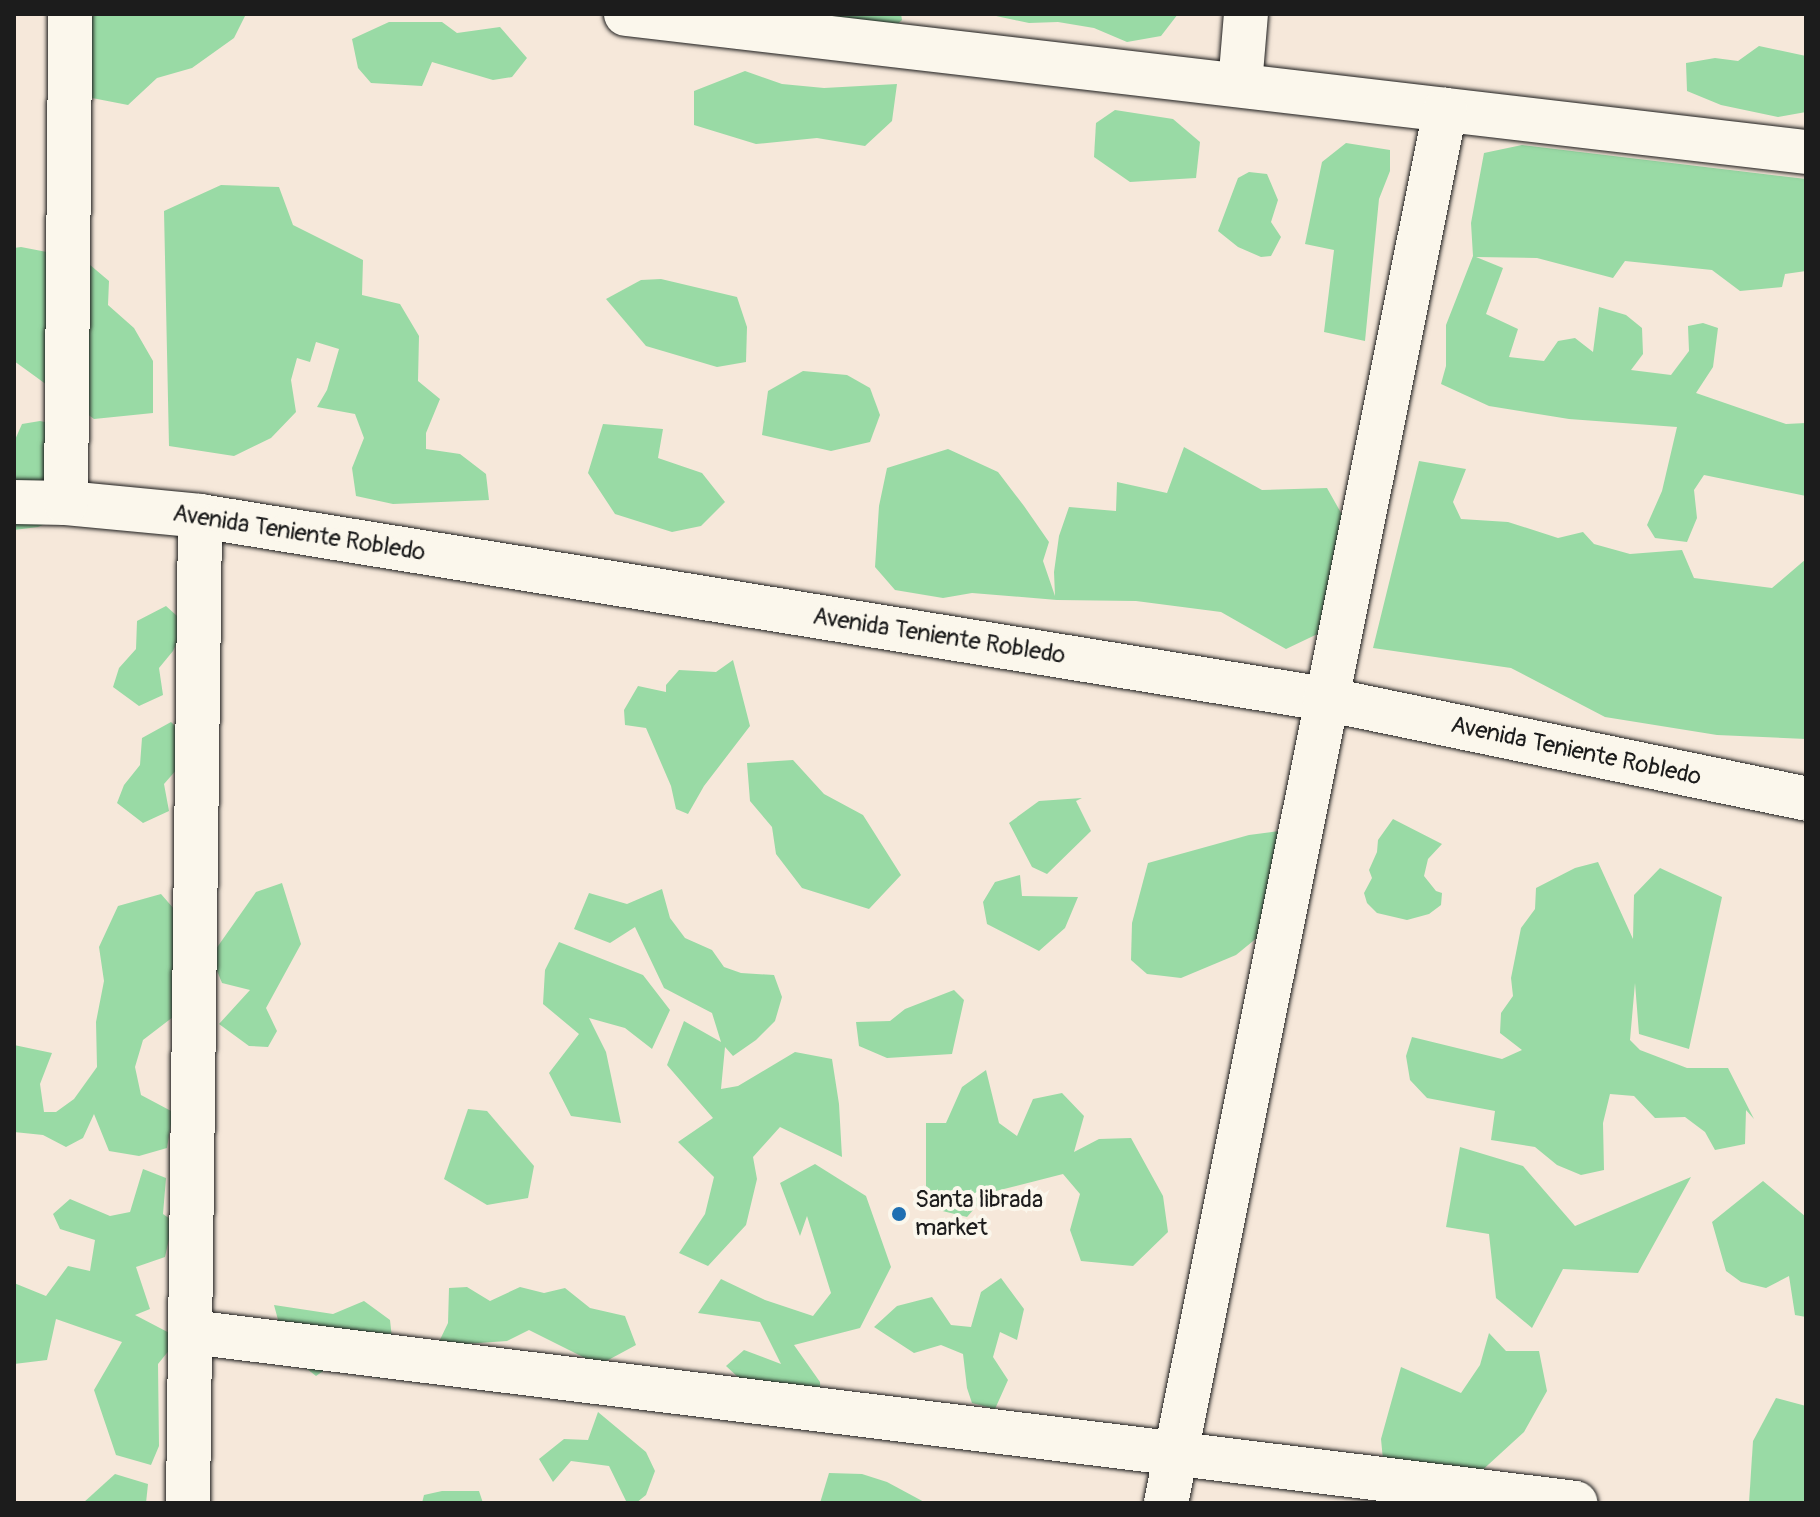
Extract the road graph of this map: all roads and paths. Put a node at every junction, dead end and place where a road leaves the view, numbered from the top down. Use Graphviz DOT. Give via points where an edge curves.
graph roads {
  1 [pos="70,14"];
  2 [pos="626,14"];
  3 [pos="1246,14"];
  4 [pos="1240,85"];
  5 [pos="1445,110"];
  6 [pos="1806,152"];
  7 [pos="14,502"];
  8 [pos="66,503"];
  9 [pos="200,516"];
  10 [pos="1325,699"];
  11 [pos="1806,799"];
  12 [pos="191,1332"];
  13 [pos="1176,1454"];
  14 [pos="188,1503"];
  15 [pos="1166,1503"];
  16 [pos="1575,1503"];
  1 -- 8 [label="street"];
  2 -- 4 [label="street"];
  3 -- 4 [label="street"];
  4 -- 5 [label="street"];
  5 -- 6 [label="street"];
  5 -- 10 [label="street"];
  7 -- 8 [label="street, Avenida Teniente Robledo"];
  8 -- 9 [label="street, Avenida Teniente Robledo"];
  9 -- 10 [label="street, Avenida Teniente Robledo"];
  9 -- 12 [label="street"];
  10 -- 11 [label="street, Avenida Teniente Robledo"];
  10 -- 13 [label="street"];
  12 -- 13 [label="street"];
  12 -- 14 [label="street"];
  13 -- 15 [label="street"];
  13 -- 16 [label="street"];
}
